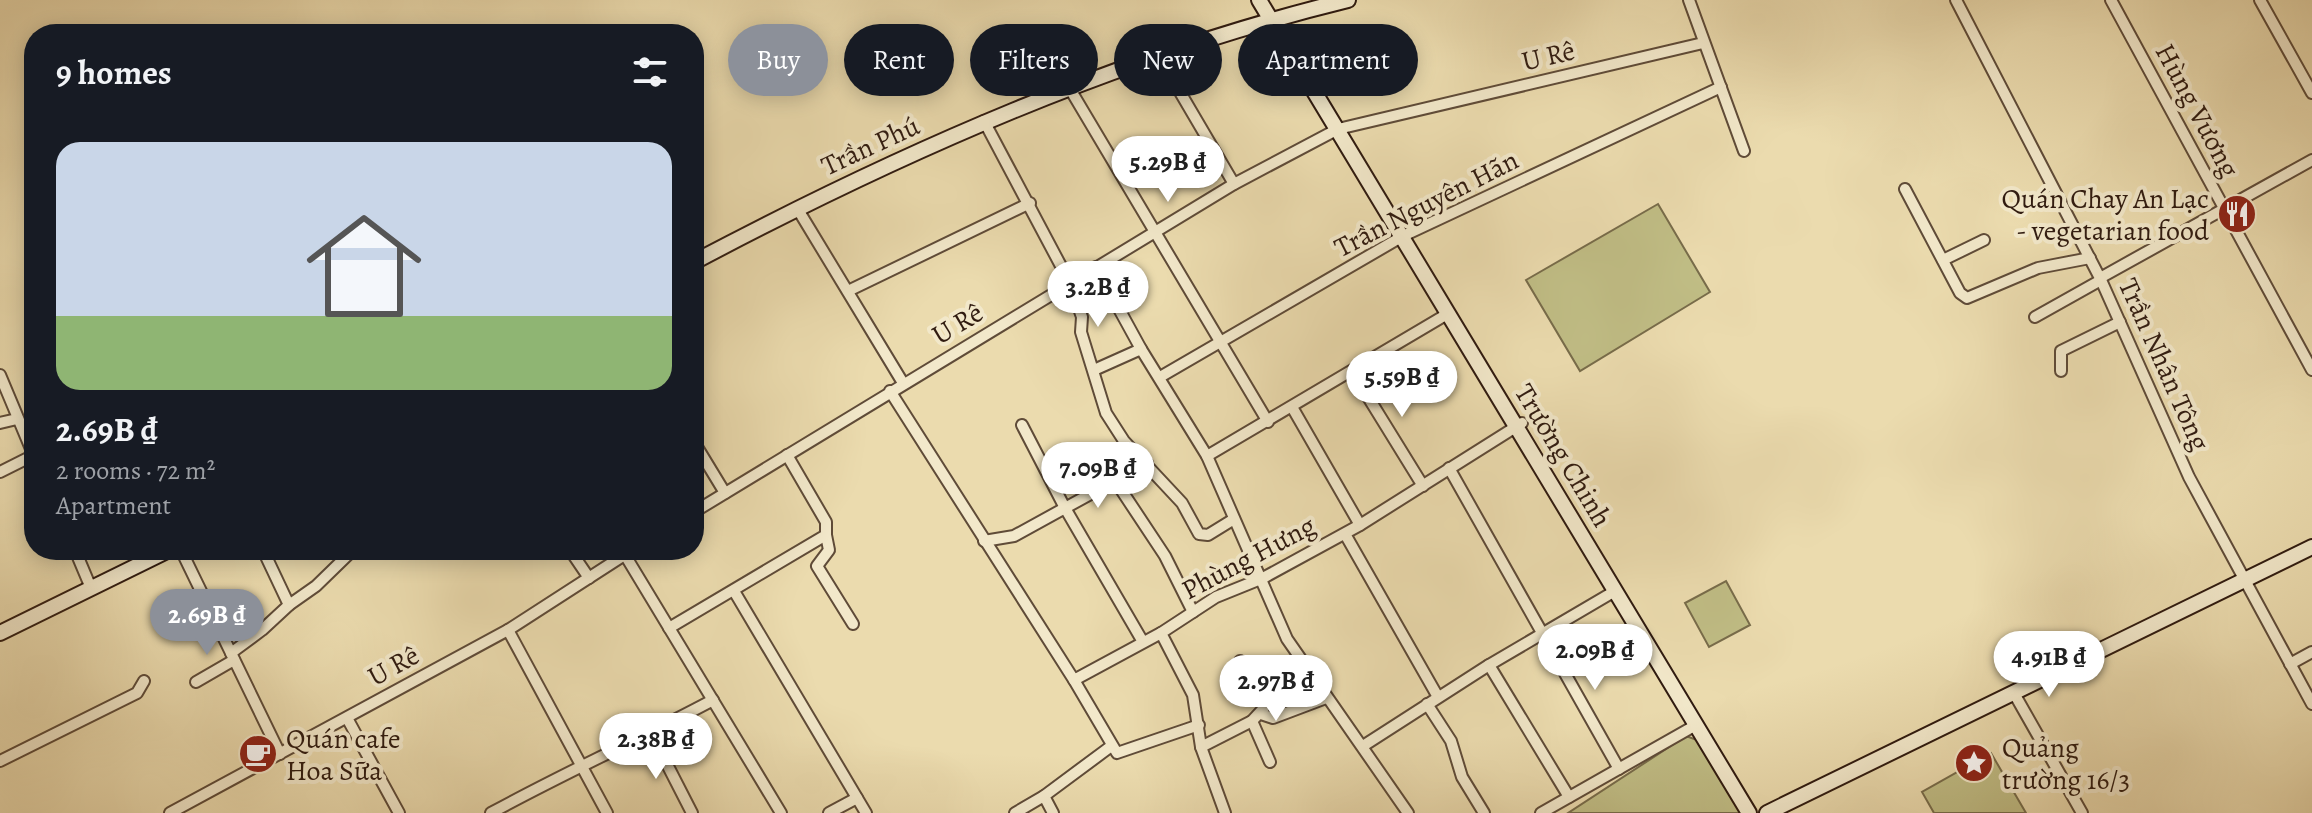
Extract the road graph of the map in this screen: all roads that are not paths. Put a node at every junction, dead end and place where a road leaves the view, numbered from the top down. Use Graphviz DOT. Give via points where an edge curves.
graph roads {
  1 [pos="1259,0"];
  2 [pos="1267,0"];
  3 [pos="1348,0"];
  4 [pos="1689,0"];
  5 [pos="1956,0"];
  6 [pos="2111,0"];
  7 [pos="2260,0"];
  8 [pos="1274,18"];
  9 [pos="1222,36"];
  10 [pos="1703,43"];
  11 [pos="1721,87"];
  12 [pos="2312,93"];
  13 [pos="1051,96"];
  14 [pos="1074,96"];
  15 [pos="1182,96"];
  16 [pos="984,121"];
  17 [pos="1341,129"];
  18 [pos="1744,151"];
  19 [pos="2312,160"];
  20 [pos="1234,184"];
  21 [pos="1905,189"];
  22 [pos="1030,203"];
  23 [pos="797,208"];
  24 [pos="2223,208"];
  25 [pos="1153,233"];
  26 [pos="1406,235"];
  27 [pos="1984,240"];
  28 [pos="704,257"];
  29 [pos="2090,258"];
  30 [pos="1943,260"];
  31 [pos="1096,267"];
  32 [pos="2101,279"];
  33 [pos="1070,283"];
  34 [pos="848,291"];
  35 [pos="1449,313"];
  36 [pos="2035,317"];
  37 [pos="2120,322"];
  38 [pos="1220,343"];
  39 [pos="1141,349"];
  40 [pos="1094,370"];
  41 [pos="2312,370"];
  42 [pos="1352,371"];
  43 [pos="2061,371"];
  44 [pos="0,375"];
  45 [pos="1160,377"];
  46 [pos="903,383"];
  47 [pos="890,391"];
  48 [pos="1292,407"];
  49 [pos="17,419"];
  50 [pos="1268,422"];
  51 [pos="0,423"];
  52 [pos="1520,424"];
  53 [pos="1022,425"];
  54 [pos="24,434"];
  55 [pos="787,455"];
  56 [pos="1207,456"];
  57 [pos="704,458"];
  58 [pos="24,461"];
  59 [pos="1147,463"];
  60 [pos="1449,468"];
  61 [pos="0,472"];
  62 [pos="1116,482"];
  63 [pos="1423,486"];
  64 [pos="725,493"];
  65 [pos="704,506"];
  66 [pos="1065,508"];
  67 [pos="1234,519"];
  68 [pos="1360,525"];
  69 [pos="1345,534"];
  70 [pos="826,535"];
  71 [pos="984,541"];
  72 [pos="2312,547"];
  73 [pos="79,560"];
  74 [pos="148,560"];
  75 [pos="186,560"];
  76 [pos="268,560"];
  77 [pos="343,560"];
  78 [pos="577,560"];
  79 [pos="617,560"];
  80 [pos="633,560"];
  81 [pos="589,578"];
  82 [pos="1263,578"];
  83 [pos="2245,582"];
  84 [pos="91,588"];
  85 [pos="734,591"];
  86 [pos="1615,591"];
  87 [pos="289,605"];
  88 [pos="1193,612"];
  89 [pos="853,624"];
  90 [pos="669,628"];
  91 [pos="508,630"];
  92 [pos="0,633"];
  93 [pos="1161,633"];
  94 [pos="1542,633"];
  95 [pos="1143,642"];
  96 [pos="2312,652"];
  97 [pos="232,656"];
  98 [pos="1240,661"];
  99 [pos="2290,664"];
  100 [pos="1489,665"];
  101 [pos="1074,680"];
  102 [pos="144,681"];
  103 [pos="196,682"];
  104 [pos="2015,695"];
  105 [pos="1438,697"];
  106 [pos="1326,698"];
  107 [pos="713,700"];
  108 [pos="1427,704"];
  109 [pos="2312,704"];
  110 [pos="1257,717"];
  111 [pos="347,718"];
  112 [pos="1199,725"];
  113 [pos="1696,725"];
  114 [pos="651,733"];
  115 [pos="1363,746"];
  116 [pos="1110,747"];
  117 [pos="1201,747"];
  118 [pos="280,754"];
  119 [pos="0,761"];
  120 [pos="1270,762"];
  121 [pos="581,764"];
  122 [pos="1619,769"];
  123 [pos="1044,796"];
  124 [pos="1569,797"];
  125 [pos="857,798"];
  126 [pos="193,801"];
  127 [pos="170,813"];
  128 [pos="199,813"];
  129 [pos="399,813"];
  130 [pos="491,813"];
  131 [pos="607,813"];
  132 [pos="692,813"];
  133 [pos="781,813"];
  134 [pos="829,813"];
  135 [pos="866,813"];
  136 [pos="1015,813"];
  137 [pos="1053,813"];
  138 [pos="1225,813"];
  139 [pos="1408,813"];
  140 [pos="1484,813"];
  141 [pos="1541,813"];
  142 [pos="1752,813"];
  143 [pos="1767,813"];
  144 [pos="2082,813"];
  1 -- 8 [label="street, Trường Chinh"];
  2 -- 8 [label="street, Trường Chinh"];
  3 -- 8 [label="street, Trần Phú"];
  4 -- 10 [label="street"];
  5 -- 29 [label="street, Trần Nhân Tông"];
  6 -- 24 [label="street, Hùng Vương"];
  7 -- 12 [label="street"];
  8 -- 9 [label="street, Trần Phú"];
  8 -- 17 [label="street, Trường Chinh"];
  10 -- 11 [label="street"];
  10 -- 17 [label="street, U Rê"];
  11 -- 18 [label="street"];
  11 -- 26 [label="street, Trần Nguyên Hãn"];
  13 -- 16 [label="street, Trần Phú"];
  14 -- 25 [label="street"];
  15 -- 20 [label="street"];
  16 -- 22 [label="street"];
  16 -- 23 [label="street, Trần Phú"];
  17 -- 20 [label="street, U Rê"];
  17 -- 26 [label="street, Trường Chinh"];
  19 -- 24 [label="street"];
  20 -- 25 [label="street, U Rê"];
  21 -- 30 [label="street"];
  22 -- 33 [label="street"];
  22 -- 34 [label="street"];
  23 -- 28 [label="street, Trần Phú"];
  23 -- 34 [label="street"];
  24 -- 32 [label="street"];
  24 -- 41 [label="street, Hùng Vương"];
  25 -- 31 [label="street, U Rê"];
  25 -- 38 [label="street"];
  26 -- 35 [label="street, Trường Chinh"];
  26 -- 38 [label="street, Trần Nguyên Hãn"];
  26 -- 52 [label="street, Trường Chinh"];
  27 -- 30 [label="street"];
  29 -- 30 [label="street" via="2038,268 1967,298"];
  29 -- 32 [label="street, Trần Nhân Tông"];
  31 -- 33 [label="street, U Rê"];
  31 -- 39 [label="street"];
  32 -- 36 [label="street"];
  32 -- 37 [label="street, Trần Nhân Tông"];
  33 -- 40 [label="street"];
  33 -- 46 [label="street, U Rê"];
  34 -- 46 [label="street"];
  35 -- 42 [label="street"];
  35 -- 52 [label="street, Trường Chinh"];
  37 -- 43 [label="street" via="2061,351"];
  37 -- 83 [label="street, Trần Nhân Tông" via="2180,458"];
  38 -- 45 [label="street, Trần Nguyên Hãn"];
  38 -- 50 [label="street"];
  39 -- 40 [label="street"];
  39 -- 45 [label="street"];
  40 -- 59 [label="street" via="1106,413"];
  42 -- 48 [label="street"];
  42 -- 63 [label="street"];
  44 -- 49 [label="street"];
  45 -- 56 [label="street"];
  46 -- 47 [label="street, U Rê"];
  47 -- 55 [label="street, U Rê"];
  47 -- 71 [label="street"];
  48 -- 50 [label="street"];
  48 -- 68 [label="street"];
  49 -- 51 [label="street"];
  49 -- 54 [label="street"];
  50 -- 56 [label="street"];
  52 -- 60 [label="street, Phùng Hưng"];
  52 -- 86 [label="street, Trường Chinh"];
  52 -- 142 [label="street, Trường Chinh"];
  53 -- 66 [label="street"];
  55 -- 64 [label="street, U Rê"];
  55 -- 70 [label="street" via="826,522"];
  56 -- 67 [label="street"];
  57 -- 64 [label="street"];
  58 -- 61 [label="street"];
  59 -- 62 [label="street"];
  59 -- 67 [label="street" via="1182,503 1199,534 1208,535"];
  60 -- 63 [label="street, Phùng Hưng"];
  60 -- 94 [label="street"];
  62 -- 66 [label="street"];
  62 -- 88 [label="street" via="1165,556"];
  63 -- 68 [label="street, Phùng Hưng"];
  64 -- 65 [label="street, U Rê"];
  66 -- 71 [label="street" via="1014,536"];
  66 -- 95 [label="street"];
  67 -- 82 [label="street"];
  68 -- 69 [label="street, Phùng Hưng"];
  69 -- 82 [label="street, Phùng Hưng"];
  69 -- 105 [label="street"];
  70 -- 85 [label="street"];
  70 -- 89 [label="street" via="829,550 817,566"];
  71 -- 101 [label="street"];
  72 -- 83 [label="street"];
  73 -- 84 [label="street"];
  74 -- 84 [label="street"];
  75 -- 97 [label="street"];
  76 -- 87 [label="street"];
  77 -- 87 [label="street"];
  78 -- 81 [label="street"];
  79 -- 81 [label="street, U Rê"];
  80 -- 90 [label="street"];
  81 -- 91 [label="street, U Rê"];
  82 -- 88 [label="street, Phùng Hưng"];
  82 -- 106 [label="street" via="1287,639"];
  83 -- 99 [label="street, Trần Nhân Tông"];
  83 -- 104 [label="street"];
  84 -- 92 [label="street"];
  85 -- 90 [label="street"];
  85 -- 125 [label="street"];
  86 -- 94 [label="street"];
  86 -- 113 [label="street, Trường Chinh"];
  87 -- 97 [label="street"];
  88 -- 93 [label="street, Phùng Hưng"];
  90 -- 107 [label="street"];
  91 -- 111 [label="street, U Rê"];
  91 -- 121 [label="street"];
  93 -- 95 [label="street"];
  93 -- 112 [label="street, Phùng Hưng" via="1193,695"];
  94 -- 100 [label="street"];
  94 -- 122 [label="street"];
  95 -- 101 [label="street"];
  96 -- 99 [label="street"];
  97 -- 103 [label="street"];
  97 -- 118 [label="street"];
  98 -- 110 [label="street" via="1264,708"];
  99 -- 109 [label="street, Trần Nhân Tông"];
  100 -- 105 [label="street"];
  100 -- 124 [label="street"];
  101 -- 116 [label="street"];
  102 -- 119 [label="street" via="137,693"];
  104 -- 143 [label="street"];
  104 -- 144 [label="street"];
  105 -- 108 [label="street"];
  106 -- 110 [label="street" via="1273,718"];
  106 -- 115 [label="street"];
  107 -- 114 [label="street"];
  107 -- 133 [label="street"];
  108 -- 115 [label="street"];
  108 -- 140 [label="street" via="1451,741 1462,777"];
  110 -- 117 [label="street"];
  110 -- 120 [label="street"];
  111 -- 118 [label="street, U Rê"];
  111 -- 129 [label="street"];
  112 -- 116 [label="street" via="1125,753"];
  112 -- 117 [label="street, Phùng Hưng"];
  113 -- 122 [label="street"];
  113 -- 142 [label="street, Trường Chinh"];
  114 -- 121 [label="street"];
  114 -- 132 [label="street"];
  115 -- 139 [label="street"];
  116 -- 123 [label="street"];
  117 -- 138 [label="street, Phùng Hưng"];
  118 -- 126 [label="street, U Rê"];
  121 -- 130 [label="street"];
  121 -- 131 [label="street"];
  122 -- 124 [label="street"];
  123 -- 136 [label="street"];
  123 -- 137 [label="street"];
  124 -- 141 [label="street"];
  125 -- 134 [label="street"];
  125 -- 135 [label="street"];
  126 -- 127 [label="street, U Rê"];
  126 -- 128 [label="street"];
}
